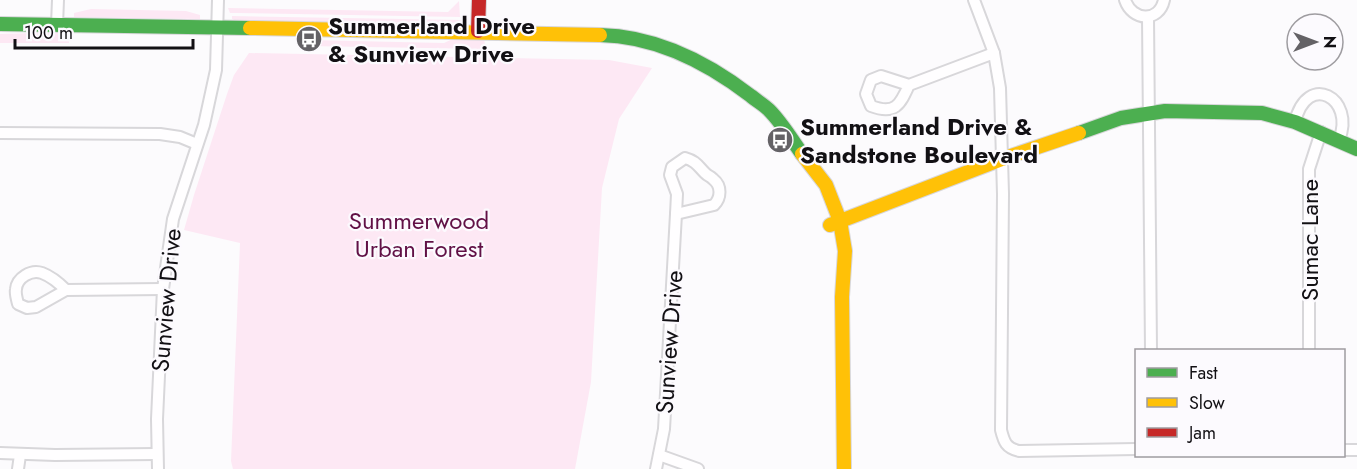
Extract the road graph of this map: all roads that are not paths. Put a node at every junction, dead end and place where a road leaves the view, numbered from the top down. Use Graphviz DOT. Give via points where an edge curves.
graph roads {
  1 [pos="58,0"];
  2 [pos="218,0"];
  3 [pos="478,0"];
  4 [pos="974,0"];
  5 [pos="1125,0"];
  6 [pos="1164,0"];
  7 [pos="1148,17"];
  8 [pos="1,24"];
  9 [pos="57,25"];
  10 [pos="217,28"];
  11 [pos="478,31"];
  12 [pos="994,53"];
  13 [pos="909,85"];
  14 [pos="1149,113"];
  15 [pos="1295,122"];
  16 [pos="1321,132"];
  17 [pos="0,133"];
  18 [pos="1339,140"];
  19 [pos="197,144"];
  20 [pos="1357,149"];
  21 [pos="1002,159"];
  22 [pos="676,214"];
  23 [pos="835,223"];
  24 [pos="163,289"];
  25 [pos="66,290"];
  26 [pos="1151,349"];
  27 [pos="1309,349"];
  28 [pos="1135,449"];
  29 [pos="0,453"];
  30 [pos="156,454"];
  31 [pos="20,455"];
  32 [pos="659,455"];
  33 [pos="18,469"];
  34 [pos="158,469"];
  35 [pos="656,469"];
  36 [pos="698,469"];
  37 [pos="844,469"];
  1 -- 9 [label="street"];
  2 -- 10 [label="street, Sunview Drive"];
  3 -- 11 [label="street"];
  4 -- 12 [label="street"];
  5 -- 7 [label="street" via="1131,12"];
  6 -- 7 [label="street" via="1160,10"];
  7 -- 14 [label="street"];
  8 -- 9 [label="street"];
  9 -- 10 [label="street"];
  10 -- 11 [label="street"];
  10 -- 19 [label="street, Sunview Drive" via="216,70"];
  11 -- 23 [label="street" via="616,35 685,55 729,79 769,110 803,152"];
  12 -- 13 [label="street"];
  12 -- 21 [label="street" via="1000,88"];
  14 -- 15 [label="street" via="1262,113"];
  14 -- 21 [label="street" via="1120,118"];
  14 -- 26 [label="street"];
  15 -- 16 [label="street"];
  15 -- 18 [label="street" via="1308,97 1316,93 1333,97 1342,113"];
  16 -- 18 [label="street"];
  16 -- 27 [label="street, Sumac Lane" via="1308,169"];
  17 -- 19 [label="street" via="160,134"];
  18 -- 20 [label="street"];
  19 -- 24 [label="street, Sunview Drive" via="173,219"];
  21 -- 23 [label="street"];
  21 -- 28 [label="street" via="1003,440 1007,447 1019,451"];
  22 -- 22 [label="street, Sunview Drive" via="714,205 720,196 713,178 697,162 685,158 672,166 670,175 677,194"];
  22 -- 32 [label="street, Sunview Drive" via="664,429"];
  23 -- 37 [label="street" via="845,251"];
  24 -- 25 [label="street"];
  24 -- 30 [label="street, Sunview Drive"];
  25 -- 25 [label="street" via="43,273 34,272 19,281 15,295 18,304 36,308"];
  29 -- 31 [label="street"];
  30 -- 31 [label="street"];
  30 -- 34 [label="street, Sunview Drive"];
  31 -- 33 [label="street"];
  32 -- 35 [label="street, Sunview Drive"];
  32 -- 36 [label="street"];
}
